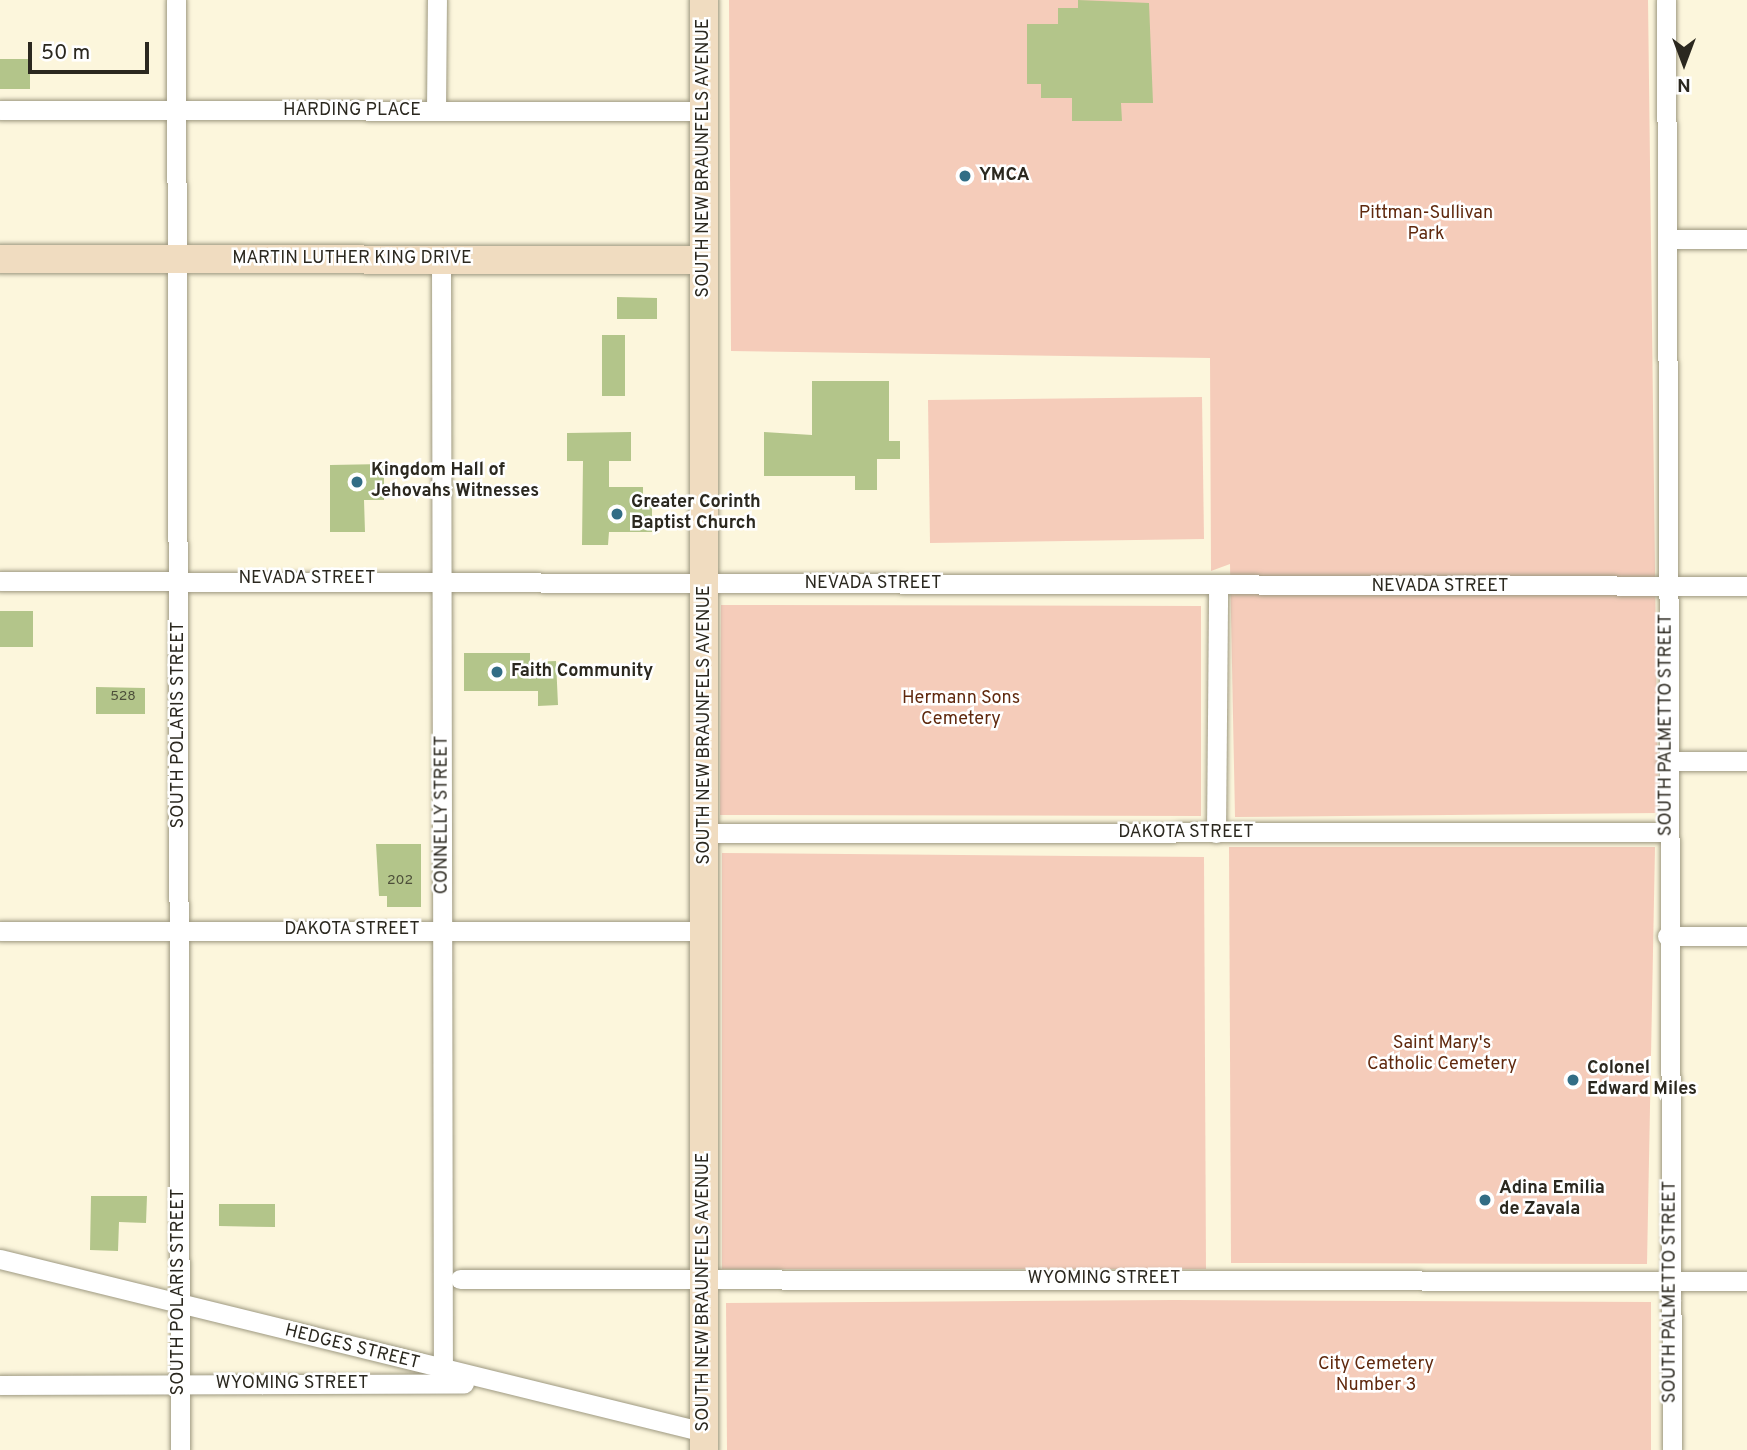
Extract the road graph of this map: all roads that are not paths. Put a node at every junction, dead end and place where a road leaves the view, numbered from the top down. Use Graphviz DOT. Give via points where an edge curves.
graph roads {
  1 [pos="176,0"];
  2 [pos="437,0"];
  3 [pos="704,0"];
  4 [pos="1665,0"];
  5 [pos="0,110"];
  6 [pos="177,110"];
  7 [pos="436,111"];
  8 [pos="704,111"];
  9 [pos="1667,239"];
  10 [pos="1747,239"];
  11 [pos="0,258"];
  12 [pos="178,258"];
  13 [pos="441,260"];
  14 [pos="704,260"];
  15 [pos="180,579"];
  16 [pos="442,579"];
  17 [pos="0,581"];
  18 [pos="705,583"];
  19 [pos="1667,586"];
  20 [pos="1747,586"];
  21 [pos="1218,587"];
  22 [pos="1667,761"];
  23 [pos="1747,761"];
  24 [pos="1667,832"];
  25 [pos="704,833"];
  26 [pos="1216,833"];
  27 [pos="179,930"];
  28 [pos="443,930"];
  29 [pos="0,931"];
  30 [pos="704,931"];
  31 [pos="1667,936"];
  32 [pos="1747,936"];
  33 [pos="0,1259"];
  34 [pos="460,1279"];
  35 [pos="704,1279"];
  36 [pos="1747,1281"];
  37 [pos="1672,1282"];
  38 [pos="179,1305"];
  39 [pos="443,1370"];
  40 [pos="500,1383"];
  41 [pos="179,1384"];
  42 [pos="0,1385"];
  43 [pos="704,1441"];
  44 [pos="180,1450"];
  45 [pos="1672,1450"];
  1 -- 6 [label="street, SOUTH POLARIS STREET"];
  2 -- 7 [label="street"];
  3 -- 8 [label="main road, SOUTH NEW BRAUNFELS AVENUE"];
  4 -- 9 [label="street, SOUTH PALMETTO STREET"];
  5 -- 6 [label="street, HARDING PLACE"];
  6 -- 7 [label="street, HARDING PLACE"];
  6 -- 12 [label="street, SOUTH POLARIS STREET"];
  7 -- 8 [label="street, HARDING PLACE"];
  8 -- 14 [label="main road, SOUTH NEW BRAUNFELS AVENUE"];
  9 -- 10 [label="street"];
  9 -- 19 [label="street, SOUTH PALMETTO STREET"];
  11 -- 12 [label="main road, MARTIN LUTHER KING DRIVE"];
  12 -- 13 [label="main road, MARTIN LUTHER KING DRIVE"];
  12 -- 15 [label="street, SOUTH POLARIS STREET"];
  13 -- 14 [label="main road, MARTIN LUTHER KING DRIVE"];
  13 -- 16 [label="street, CONNELLY STREET"];
  14 -- 18 [label="main road, SOUTH NEW BRAUNFELS AVENUE"];
  15 -- 16 [label="street, NEVADA STREET"];
  15 -- 17 [label="street, NEVADA STREET"];
  15 -- 27 [label="street, SOUTH POLARIS STREET"];
  16 -- 18 [label="street, NEVADA STREET"];
  16 -- 28 [label="street, CONNELLY STREET"];
  18 -- 21 [label="street, NEVADA STREET"];
  18 -- 25 [label="main road, SOUTH NEW BRAUNFELS AVENUE"];
  19 -- 20 [label="street, NEVADA STREET"];
  19 -- 21 [label="street, NEVADA STREET"];
  19 -- 22 [label="street, SOUTH PALMETTO STREET"];
  21 -- 26 [label="street"];
  22 -- 23 [label="street"];
  22 -- 24 [label="street, SOUTH PALMETTO STREET"];
  24 -- 26 [label="street, DAKOTA STREET"];
  24 -- 31 [label="street, SOUTH PALMETTO STREET"];
  25 -- 26 [label="street, DAKOTA STREET"];
  25 -- 30 [label="main road, SOUTH NEW BRAUNFELS AVENUE"];
  27 -- 28 [label="street, DAKOTA STREET"];
  27 -- 29 [label="street, DAKOTA STREET"];
  27 -- 38 [label="street, SOUTH POLARIS STREET"];
  28 -- 30 [label="street, DAKOTA STREET"];
  28 -- 39 [label="street, CONNELLY STREET"];
  30 -- 35 [label="main road, SOUTH NEW BRAUNFELS AVENUE"];
  31 -- 32 [label="street"];
  31 -- 37 [label="street, SOUTH PALMETTO STREET"];
  33 -- 38 [label="street, HEDGES STREET"];
  34 -- 35 [label="street, WYOMING STREET"];
  35 -- 37 [label="street, WYOMING STREET"];
  35 -- 43 [label="main road, SOUTH NEW BRAUNFELS AVENUE"];
  36 -- 37 [label="street, WYOMING STREET"];
  37 -- 45 [label="street, SOUTH PALMETTO STREET"];
  38 -- 39 [label="street, HEDGES STREET"];
  38 -- 41 [label="street, SOUTH POLARIS STREET"];
  39 -- 40 [label="street, HEDGES STREET"];
  40 -- 41 [label="street, WYOMING STREET"];
  40 -- 43 [label="street, HEDGES STREET"];
  41 -- 42 [label="street, WYOMING STREET"];
  41 -- 44 [label="street, SOUTH POLARIS STREET"];
}
